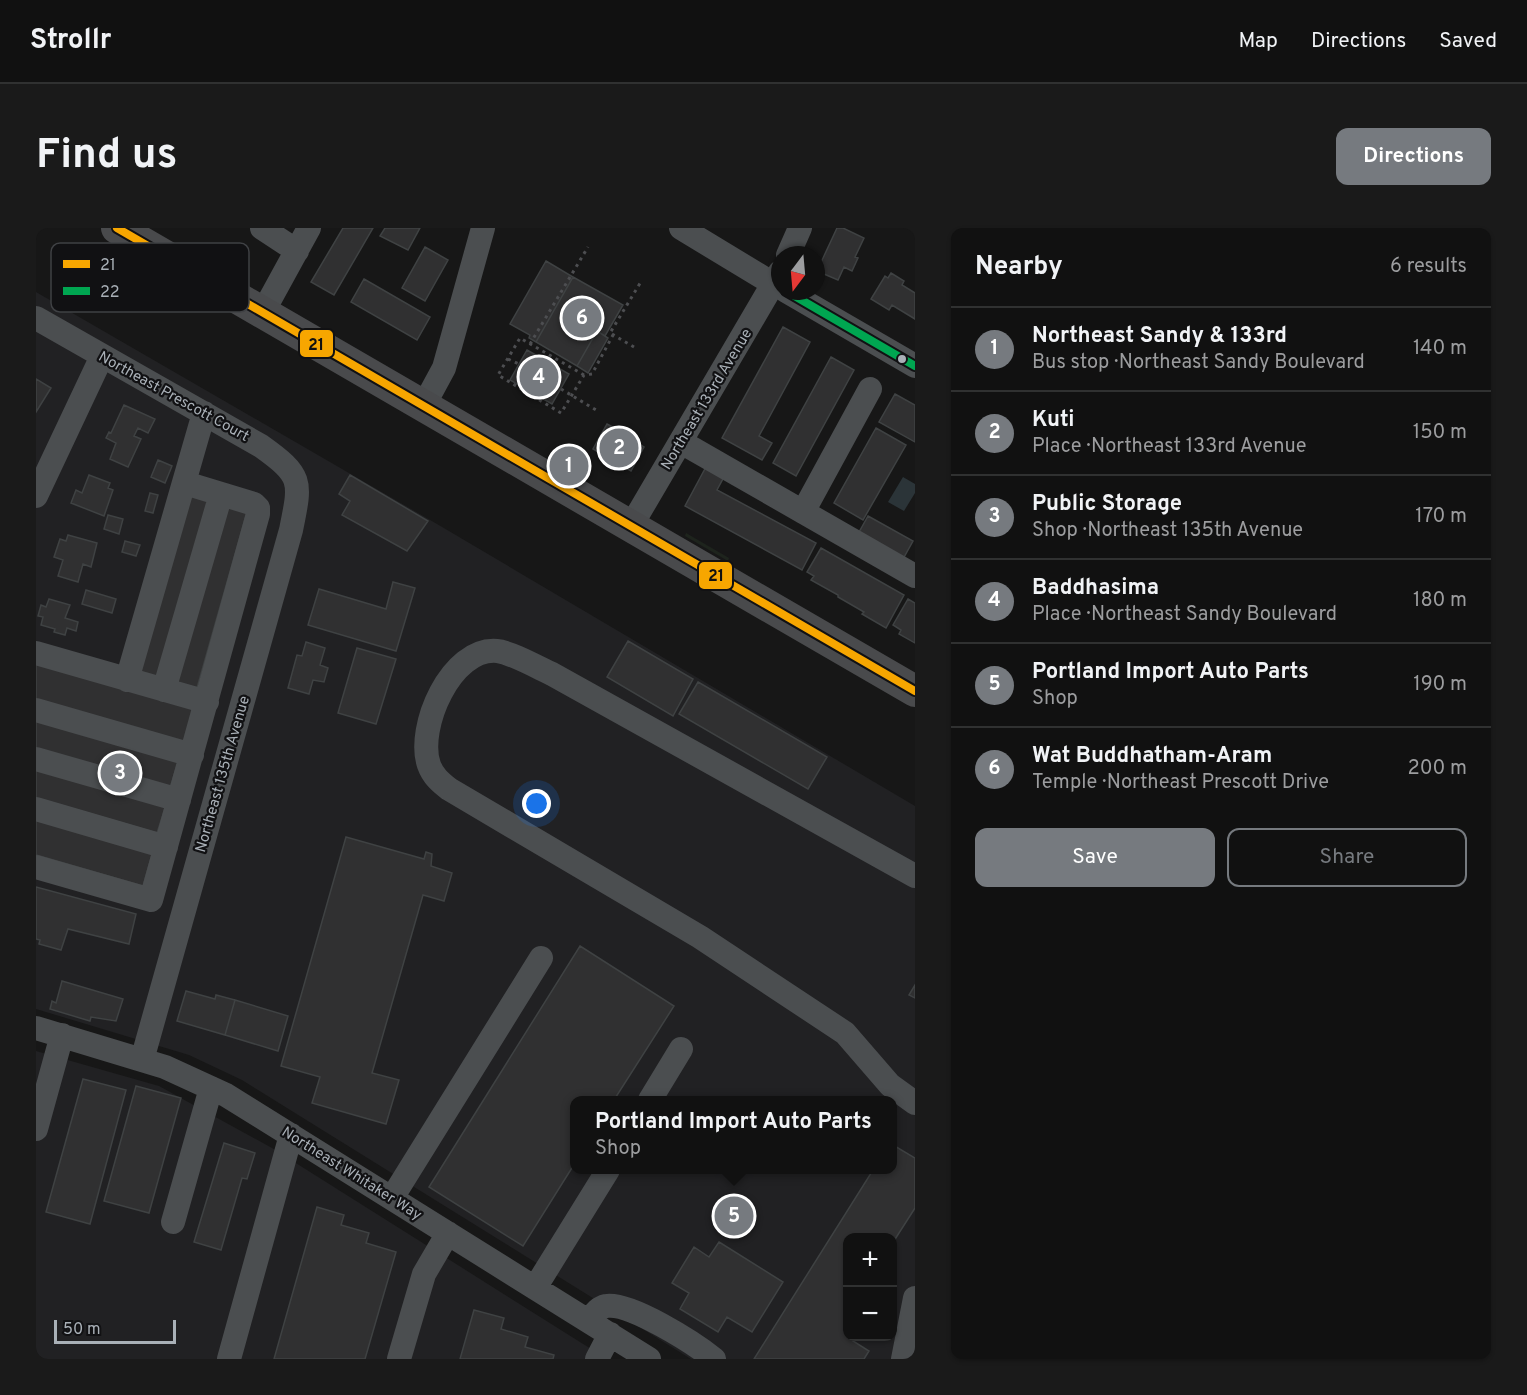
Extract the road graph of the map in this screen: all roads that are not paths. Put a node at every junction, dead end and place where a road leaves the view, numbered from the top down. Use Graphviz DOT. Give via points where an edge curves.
graph roads {
  1 [pos="117,228"];
  2 [pos="262,228"];
  3 [pos="309,228"];
  4 [pos="483,228"];
  5 [pos="681,228"];
  6 [pos="800,228"];
  7 [pos="143,243"];
  8 [pos="792,246"];
  9 [pos="297,251"];
  10 [pos="771,279"];
  11 [pos="771,298"];
  12 [pos="806,300"];
  13 [pos="249,304"];
  14 [pos="263,312"];
  15 [pos="36,318"];
  16 [pos="102,356"];
  17 [pos="915,366"];
  18 [pos="870,389"];
  19 [pos="424,405"];
  20 [pos="204,413"];
  21 [pos="681,442"];
  22 [pos="185,483"];
  23 [pos="298,488"];
  24 [pos="221,494"];
  25 [pos="36,496"];
  26 [pos="803,512"];
  27 [pos="632,526"];
  28 [pos="915,576"];
  29 [pos="36,653"];
  30 [pos="127,680"];
  31 [pos="164,690"];
  32 [pos="915,691"];
  33 [pos="207,702"];
  34 [pos="36,710"];
  35 [pos="192,755"];
  36 [pos="36,759"];
  37 [pos="179,800"];
  38 [pos="36,809"];
  39 [pos="166,847"];
  40 [pos="36,867"];
  41 [pos="915,876"];
  42 [pos="541,958"];
  43 [pos="36,1028"];
  44 [pos="62,1035"];
  45 [pos="681,1049"];
  46 [pos="142,1060"];
  47 [pos="211,1088"];
  48 [pos="653,1096"];
  49 [pos="915,1103"];
  50 [pos="36,1129"];
  51 [pos="291,1135"];
  52 [pos="606,1174"];
  53 [pos="392,1198"];
  54 [pos="173,1222"];
  55 [pos="448,1233"];
  56 [pos="536,1288"];
  57 [pos="915,1298"];
  58 [pos="589,1321"];
  59 [pos="610,1334"];
  60 [pos="229,1359"];
  61 [pos="399,1359"];
  62 [pos="597,1359"];
  63 [pos="649,1359"];
  64 [pos="714,1359"];
  65 [pos="903,1359"];
  1 -- 7 [label="main road"];
  2 -- 9 [label="street"];
  3 -- 9 [label="street"];
  4 -- 19 [label="street" via="444,368"];
  5 -- 10 [label="street"];
  6 -- 8 [label="street"];
  9 -- 14 [label="street"];
  11 -- 21 [label="street, Northeast 133rd Avenue"];
  12 -- 17 [label="street"];
  13 -- 14 [label="main road"];
  14 -- 19 [label="main road"];
  15 -- 16 [label="street, Northeast Prescott Court"];
  16 -- 20 [label="street, Northeast Prescott Court"];
  16 -- 25 [label="street"];
  18 -- 26 [label="street"];
  19 -- 27 [label="main road"];
  20 -- 22 [label="street"];
  20 -- 23 [label="street, Northeast Prescott Court" via="281,460 292,471"];
  21 -- 26 [label="street"];
  21 -- 27 [label="street, Northeast 133rd Avenue"];
  22 -- 24 [label="street"];
  22 -- 30 [label="street"];
  23 -- 46 [label="street, Northeast 135th Avenue" via="291,530"];
  24 -- 31 [label="street"];
  24 -- 33 [label="street" via="254,504 258,514"];
  26 -- 28 [label="street"];
  27 -- 32 [label="main road"];
  29 -- 30 [label="street"];
  30 -- 31 [label="street"];
  31 -- 33 [label="street"];
  33 -- 35 [label="street"];
  34 -- 35 [label="street"];
  35 -- 37 [label="street"];
  36 -- 37 [label="street"];
  37 -- 39 [label="street"];
  38 -- 39 [label="street"];
  39 -- 40 [label="street" via="151,900"];
  41 -- 49 [label="street" via="552,674 497,651 479,653 462,663 447,681 435,708 426,737 428,762 434,776 449,789 700,937 845,1033 890,1085"];
  42 -- 53 [label="street"];
  43 -- 44 [label="street, Northeast Whitaker Way"];
  44 -- 46 [label="street, Northeast Whitaker Way"];
  44 -- 50 [label="street"];
  45 -- 48 [label="street"];
  46 -- 47 [label="street, Northeast Whitaker Way"];
  47 -- 51 [label="street, Northeast Whitaker Way"];
  47 -- 54 [label="street"];
  51 -- 53 [label="street, Northeast Whitaker Way"];
  51 -- 60 [label="street"];
  52 -- 56 [label="street"];
  53 -- 55 [label="street, Northeast Whitaker Way"];
  55 -- 56 [label="street, Northeast Whitaker Way"];
  55 -- 61 [label="street" via="424,1274"];
  56 -- 58 [label="street, Northeast Whitaker Way"];
  57 -- 65 [label="street"];
  58 -- 59 [label="street, Northeast Whitaker Way"];
  58 -- 64 [label="street" via="598,1308 624,1307 693,1342"];
  59 -- 62 [label="street"];
  59 -- 63 [label="street, Northeast Whitaker Way"];
}
